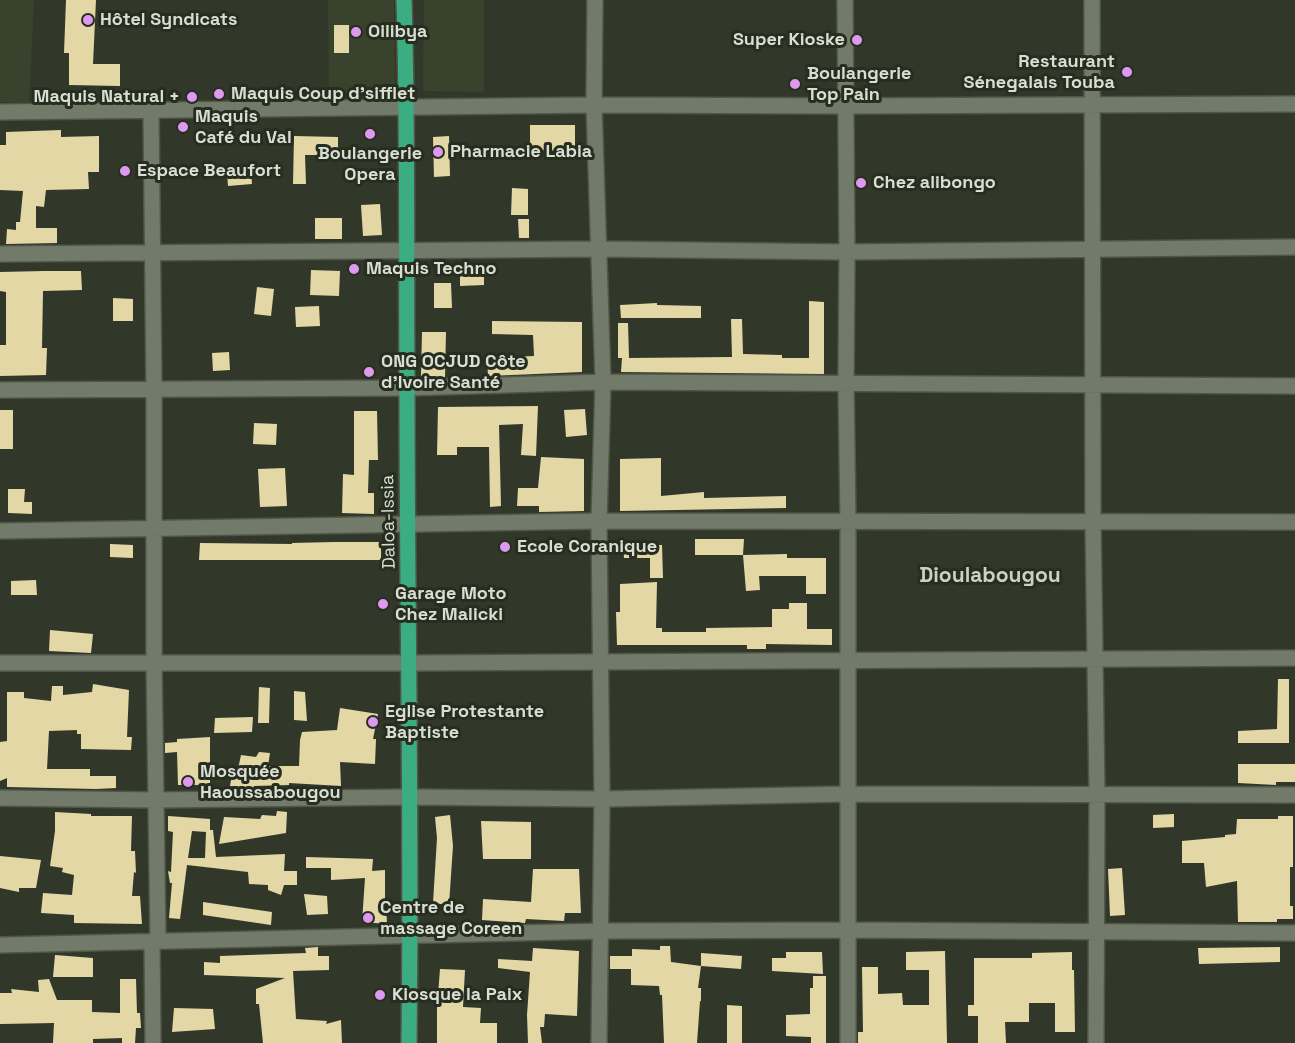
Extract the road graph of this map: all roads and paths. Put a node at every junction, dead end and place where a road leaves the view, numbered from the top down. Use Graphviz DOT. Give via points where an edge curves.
graph roads {
  1 [pos="404,0"];
  2 [pos="595,0"];
  3 [pos="844,0"];
  4 [pos="1092,0"];
  5 [pos="1094,104"];
  6 [pos="1295,104"];
  7 [pos="594,105"];
  8 [pos="846,106"];
  9 [pos="407,108"];
  10 [pos="151,110"];
  11 [pos="0,112"];
  12 [pos="1295,247"];
  13 [pos="600,249"];
  14 [pos="1094,249"];
  15 [pos="408,252"];
  16 [pos="847,252"];
  17 [pos="0,254"];
  18 [pos="152,254"];
  19 [pos="603,382"];
  20 [pos="846,384"];
  21 [pos="1093,384"];
  22 [pos="1295,387"];
  23 [pos="407,388"];
  24 [pos="0,390"];
  25 [pos="154,390"];
  26 [pos="599,521"];
  27 [pos="848,522"];
  28 [pos="1093,522"];
  29 [pos="1295,522"];
  30 [pos="409,524"];
  31 [pos="154,528"];
  32 [pos="0,531"];
  33 [pos="1295,658"];
  34 [pos="847,660"];
  35 [pos="1095,660"];
  36 [pos="601,661"];
  37 [pos="154,662"];
  38 [pos="0,663"];
  39 [pos="410,663"];
  40 [pos="848,794"];
  41 [pos="1097,794"];
  42 [pos="1295,795"];
  43 [pos="410,797"];
  44 [pos="0,798"];
  45 [pos="602,799"];
  46 [pos="155,800"];
  47 [pos="847,930"];
  48 [pos="1096,931"];
  49 [pos="602,932"];
  50 [pos="1295,933"];
  51 [pos="411,936"];
  52 [pos="155,941"];
  53 [pos="0,945"];
  54 [pos="153,1043"];
  55 [pos="409,1043"];
  56 [pos="599,1043"];
  57 [pos="848,1043"];
  58 [pos="1096,1043"];
  1 -- 9 [label="main road, Daloa-Issia"];
  2 -- 7 [label="street"];
  3 -- 8 [label="street"];
  4 -- 5 [label="street"];
  5 -- 6 [label="street"];
  5 -- 8 [label="street"];
  5 -- 14 [label="street"];
  7 -- 8 [label="street"];
  7 -- 9 [label="street"];
  7 -- 13 [label="street"];
  8 -- 16 [label="street"];
  9 -- 10 [label="street"];
  9 -- 15 [label="main road, Daloa-Issia"];
  10 -- 11 [label="street"];
  10 -- 18 [label="street"];
  12 -- 14 [label="street"];
  13 -- 15 [label="street"];
  13 -- 16 [label="street"];
  13 -- 19 [label="street"];
  14 -- 16 [label="street"];
  14 -- 21 [label="street"];
  15 -- 18 [label="street"];
  15 -- 23 [label="main road, Daloa-Issia"];
  16 -- 20 [label="street"];
  17 -- 18 [label="street"];
  18 -- 25 [label="street"];
  19 -- 20 [label="street"];
  19 -- 23 [label="street"];
  19 -- 26 [label="street"];
  20 -- 21 [label="street"];
  20 -- 27 [label="street"];
  21 -- 22 [label="street"];
  21 -- 28 [label="street"];
  23 -- 25 [label="street"];
  23 -- 30 [label="main road, Daloa-Issia"];
  24 -- 25 [label="street"];
  25 -- 31 [label="street"];
  26 -- 27 [label="street"];
  26 -- 30 [label="street"];
  26 -- 36 [label="street"];
  27 -- 28 [label="street"];
  27 -- 34 [label="street"];
  28 -- 29 [label="street"];
  28 -- 35 [label="street"];
  30 -- 31 [label="street"];
  30 -- 39 [label="main road, Daloa-Issia"];
  31 -- 32 [label="street"];
  31 -- 37 [label="street"];
  33 -- 35 [label="street"];
  34 -- 35 [label="street"];
  34 -- 36 [label="street"];
  34 -- 40 [label="street"];
  35 -- 41 [label="street"];
  36 -- 39 [label="street"];
  36 -- 45 [label="street"];
  37 -- 38 [label="street"];
  37 -- 39 [label="street"];
  37 -- 46 [label="street"];
  39 -- 43 [label="main road, Daloa-Issia"];
  40 -- 41 [label="street"];
  40 -- 45 [label="street"];
  40 -- 47 [label="street"];
  41 -- 42 [label="street"];
  41 -- 48 [label="street"];
  43 -- 45 [label="street"];
  43 -- 46 [label="street"];
  43 -- 51 [label="main road, Daloa-Issia"];
  44 -- 46 [label="street"];
  45 -- 49 [label="street"];
  46 -- 52 [label="street"];
  47 -- 48 [label="street"];
  47 -- 49 [label="street"];
  47 -- 57 [label="street"];
  48 -- 50 [label="street"];
  48 -- 58 [label="street"];
  49 -- 51 [label="street"];
  49 -- 56 [label="street"];
  51 -- 52 [label="street"];
  51 -- 55 [label="main road, Daloa-Issia"];
  52 -- 53 [label="street"];
  52 -- 54 [label="street"];
}
